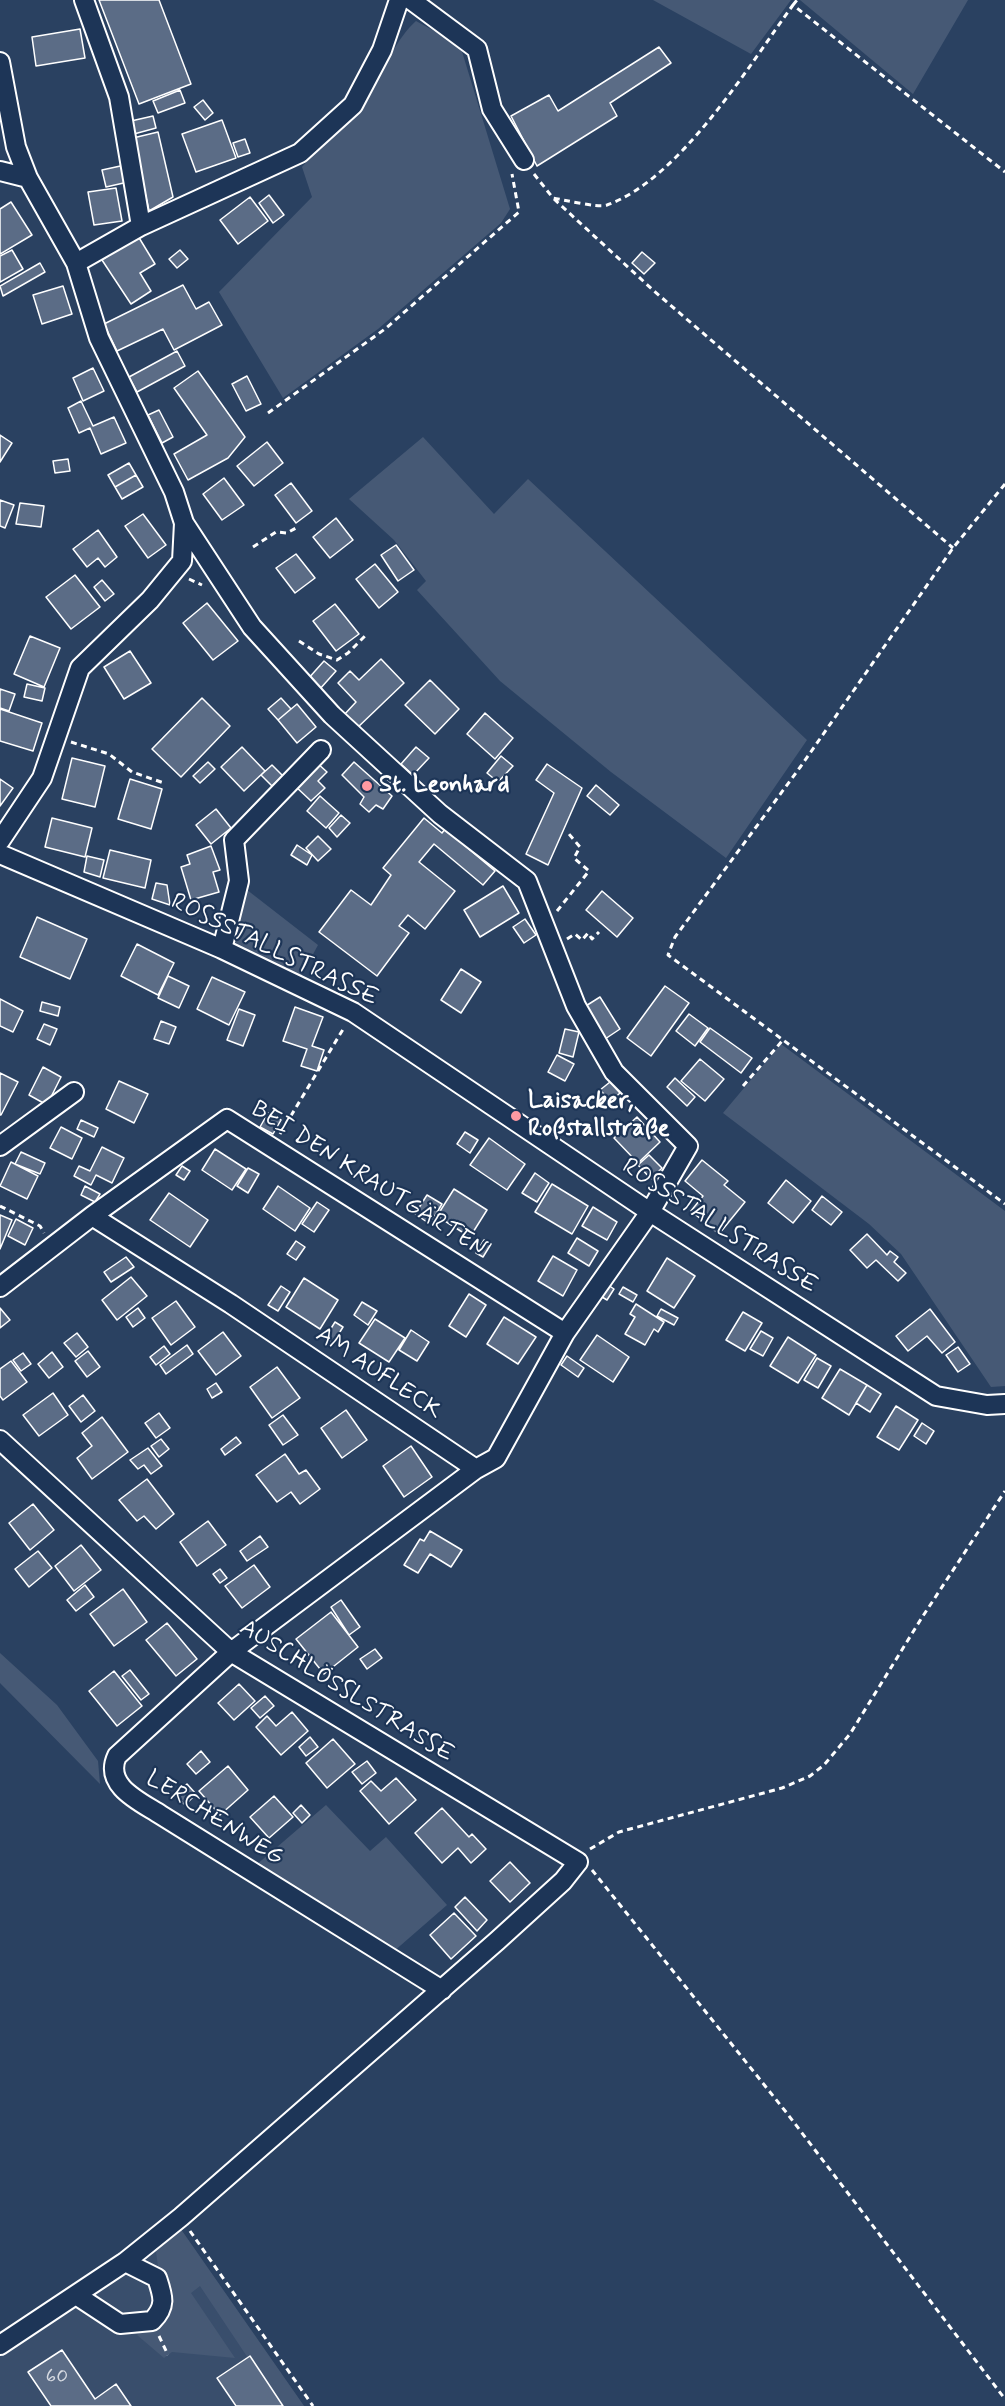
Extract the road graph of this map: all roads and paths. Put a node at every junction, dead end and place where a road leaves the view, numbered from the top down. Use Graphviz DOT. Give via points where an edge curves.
graph roads {
  1 [pos="84,0"];
  2 [pos="399,0"];
  3 [pos="411,0"];
  4 [pos="797,0"];
  5 [pos="793,5"];
  6 [pos="0,62"];
  7 [pos="518,165"];
  8 [pos="0,171"];
  9 [pos="1005,172"];
  10 [pos="28,178"];
  11 [pos="553,198"];
  12 [pos="141,226"];
  13 [pos="76,263"];
  14 [pos="268,413"];
  15 [pos="1005,484"];
  16 [pos="184,523"];
  17 [pos="296,528"];
  18 [pos="253,547"];
  19 [pos="953,548"];
  20 [pos="365,636"];
  21 [pos="299,641"];
  22 [pos="56,737"];
  23 [pos="321,750"];
  24 [pos="165,783"];
  25 [pos="569,834"];
  26 [pos="0,841"];
  27 [pos="0,854"];
  28 [pos="552,918"];
  29 [pos="599,932"];
  30 [pos="567,939"];
  31 [pos="222,949"];
  32 [pos="353,1012"];
  33 [pos="783,1040"];
  34 [pos="743,1086"];
  35 [pos="74,1092"];
  36 [pos="0,1146"];
  37 [pos="272,1148"];
  38 [pos="1005,1204"];
  39 [pos="0,1206"];
  40 [pos="650,1212"];
  41 [pos="92,1216"];
  42 [pos="52,1248"];
  43 [pos="0,1287"];
  44 [pos="565,1333"];
  45 [pos="1005,1404"];
  46 [pos="0,1440"];
  47 [pos="476,1469"];
  48 [pos="1005,1491"];
  49 [pos="231,1652"];
  50 [pos="578,1862"];
  51 [pos="442,1990"];
  52 [pos="181,2217"];
  53 [pos="125,2262"];
  54 [pos="76,2295"];
  55 [pos="0,2344"];
  56 [pos="1005,2399"];
  57 [pos="313,2406"];
  1 -- 12 [label="street" via="119,97"];
  2 -- 12 [label="street" via="382,50 353,105 300,153"];
  3 -- 7 [label="street" via="477,49 492,109"];
  4 -- 5 [label="path"];
  5 -- 9 [label="path"];
  5 -- 11 [label="path" via="705,126 647,185 605,206"];
  6 -- 10 [label="street" via="16,147"];
  7 -- 11 [label="path"];
  7 -- 14 [label="path" via="519,212 385,329"];
  8 -- 10 [label="street"];
  10 -- 13 [label="street"];
  11 -- 19 [label="path" via="654,291"];
  12 -- 13 [label="street"];
  13 -- 16 [label="street" via="99,338 174,492"];
  15 -- 19 [label="path"];
  16 -- 22 [label="street" via="182,561 150,600 80,668"];
  16 -- 40 [label="street" via="252,627 332,715 440,814 527,880 576,1006 614,1072 688,1146"];
  17 -- 18 [label="path" via="287,533 276,532"];
  19 -- 33 [label="path" via="801,766 675,937 668,955"];
  20 -- 21 [label="path" via="337,660"];
  22 -- 24 [label="path" via="109,754 132,772"];
  22 -- 26 [label="street" via="42,778"];
  23 -- 31 [label="street" via="234,840 239,881"];
  25 -- 28 [label="path" via="580,847 573,858 589,871"];
  27 -- 31 [label="street, ROSSSTALLSTRASSE"];
  29 -- 30 [label="path" via="592,939 588,933 582,940 575,934"];
  31 -- 32 [label="street, ROSSSTALLSTRASSE"];
  32 -- 37 [label="path"];
  32 -- 40 [label="street, ROSSSTALLSTRASSE"];
  33 -- 34 [label="path"];
  33 -- 38 [label="path"];
  35 -- 36 [label="street"];
  37 -- 41 [label="street, BEI DEN KRAUTGÄRTEN" via="227,1119"];
  37 -- 44 [label="street, BEI DEN KRAUTGÄRTEN"];
  39 -- 42 [label="path" via="40,1226"];
  40 -- 44 [label="street"];
  40 -- 45 [label="street, ROSSSTALLSTRASSE" via="936,1396 987,1406"];
  41 -- 42 [label="street"];
  41 -- 47 [label="street, AM AUFLECK"];
  42 -- 43 [label="street"];
  44 -- 47 [label="street" via="495,1458"];
  46 -- 49 [label="street, AUSCHLÖSSLSTRASSE"];
  47 -- 49 [label="street"];
  48 -- 50 [label="path" via="850,1734 824,1765 782,1788 619,1832"];
  49 -- 50 [label="street, AUSCHLÖSSLSTRASSE"];
  49 -- 51 [label="street, LERCHENWEG" via="117,1756 116,1781 161,1815"];
  50 -- 51 [label="street" via="555,1889"];
  50 -- 56 [label="path" via="593,1870 786,2112"];
  51 -- 52 [label="street"];
  52 -- 53 [label="street"];
  52 -- 57 [label="path"];
  53 -- 54 [label="street"];
  53 -- 54 [label="street" via="157,2278 165,2300 152,2321 120,2324"];
  54 -- 55 [label="street"];
}
